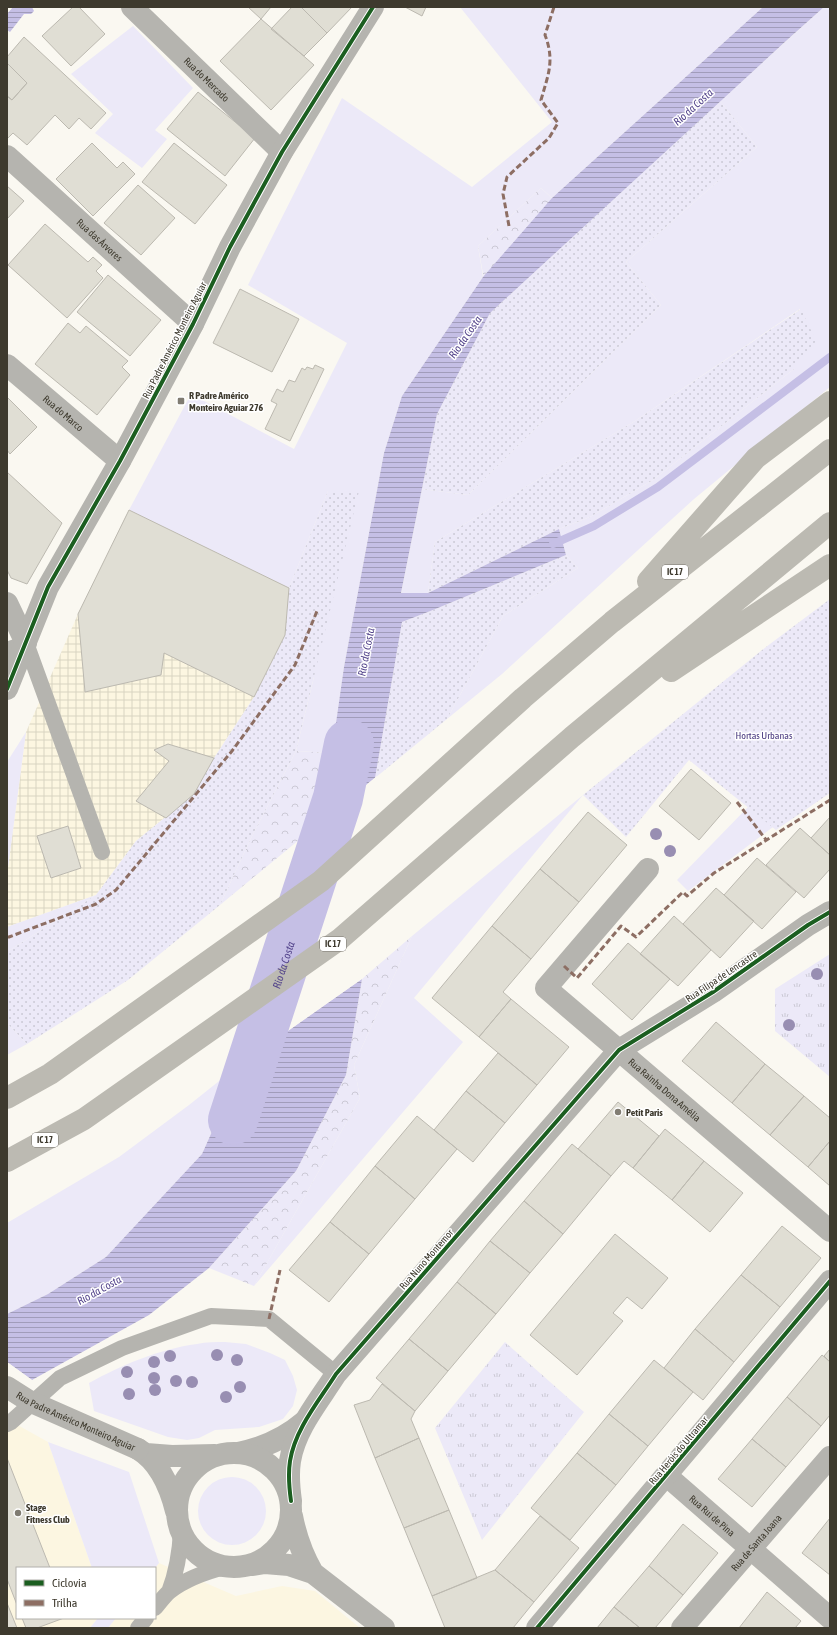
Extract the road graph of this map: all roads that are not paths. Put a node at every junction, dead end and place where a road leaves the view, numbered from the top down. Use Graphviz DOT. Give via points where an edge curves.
graph roads {
  1 [pos="132,7"];
  2 [pos="373,7"];
  3 [pos="282,152"];
  4 [pos="7,156"];
  5 [pos="193,324"];
  6 [pos="7,365"];
  7 [pos="830,402"];
  8 [pos="830,450"];
  9 [pos="120,461"];
  10 [pos="830,523"];
  11 [pos="830,565"];
  12 [pos="7,603"];
  13 [pos="612,622"];
  14 [pos="17,646"];
  15 [pos="7,689"];
  16 [pos="568,741"];
  17 [pos="102,852"];
  18 [pos="648,869"];
  19 [pos="830,912"];
  20 [pos="619,1050"];
  21 [pos="7,1098"];
  22 [pos="7,1161"];
  23 [pos="830,1231"];
  24 [pos="830,1281"];
  25 [pos="336,1374"];
  26 [pos="7,1387"];
  27 [pos="305,1422"];
  28 [pos="7,1424"];
  29 [pos="142,1452"];
  30 [pos="230,1454"];
  31 [pos="830,1457"];
  32 [pos="667,1476"];
  33 [pos="291,1508"];
  34 [pos="179,1524"];
  35 [pos="750,1548"];
  36 [pos="232,1567"];
  37 [pos="313,1573"];
  38 [pos="169,1592"];
  39 [pos="156,1607"];
  40 [pos="830,1618"];
  41 [pos="145,1619"];
  42 [pos="138,1628"];
  43 [pos="384,1628"];
  44 [pos="537,1628"];
  45 [pos="682,1628"];
  1 -- 3 [label="street, Rua do Mercado"];
  2 -- 3 [label="street, Rua Padre Américo Monteiro Aguiar"];
  3 -- 5 [label="street, Rua Padre Américo Monteiro Aguiar" via="230,247"];
  4 -- 5 [label="street, Rua das Árvores"];
  5 -- 9 [label="street, Rua Padre Américo Monteiro Aguiar"];
  6 -- 9 [label="street, Rua do Marco"];
  7 -- 13 [label="highway" via="756,458"];
  8 -- 13 [label="highway, IC 17"];
  9 -- 14 [label="street, Rua Padre Américo Monteiro Aguiar"];
  10 -- 16 [label="highway, IC 17"];
  11 -- 16 [label="highway"];
  12 -- 14 [label="street"];
  13 -- 21 [label="highway, IC 17" via="523,698 320,881 50,1074"];
  14 -- 15 [label="street, Rua Padre Américo Monteiro Aguiar"];
  14 -- 17 [label="lane"];
  16 -- 22 [label="highway, IC 17" via="340,939 84,1119"];
  18 -- 20 [label="street, Rua Rainha Dona Amélia" via="546,988"];
  19 -- 20 [label="street, Rua Filipa de Lencastre" via="713,992"];
  20 -- 23 [label="street, Rua Rainha Dona Amélia"];
  20 -- 25 [label="street, Rua Nuno Montemor"];
  24 -- 32 [label="street, Rua Heróis do Ultramar"];
  25 -- 27 [label="street, Rua Nuno Montemor"];
  25 -- 28 [label="lane" via="268,1319 211,1316 122,1348 60,1378"];
  26 -- 29 [label="street, Rua Padre Américo Monteiro Aguiar, bridge" via="28,1401"];
  27 -- 30 [label="street, Rua Nuno Montemor" via="274,1443"];
  27 -- 33 [label="street, Rua Nuno Montemor" via="290,1460"];
  29 -- 30 [label="street, Rua Padre Américo Monteiro Aguiar" via="184,1456"];
  29 -- 34 [label="street, Rua Padre Américo Monteiro Aguiar" via="161,1473 172,1494"];
  30 -- 33 [label="street" via="253,1456 267,1463 287,1486"];
  30 -- 34 [label="street" via="209,1459 187,1477 179,1497"];
  31 -- 35 [label="street, Rua de Santa Joana"];
  32 -- 35 [label="street, Rua Rui de Pina"];
  32 -- 44 [label="street, Rua Heróis do Ultramar"];
  33 -- 36 [label="street" via="288,1531 280,1545 269,1556 256,1564"];
  33 -- 37 [label="street" via="300,1549"];
  34 -- 36 [label="street" via="188,1544 198,1555 210,1562"];
  34 -- 38 [label="lane" via="180,1552"];
  35 -- 40 [label="street, Rua Rui de Pina"];
  35 -- 45 [label="street, Rua de Santa Joana"];
  36 -- 37 [label="street" via="265,1563 289,1565"];
  36 -- 38 [label="lane" via="205,1573"];
  37 -- 43 [label="street"];
  38 -- 39 [label="lane"];
  41 -- 42 [label="lane"];
}
